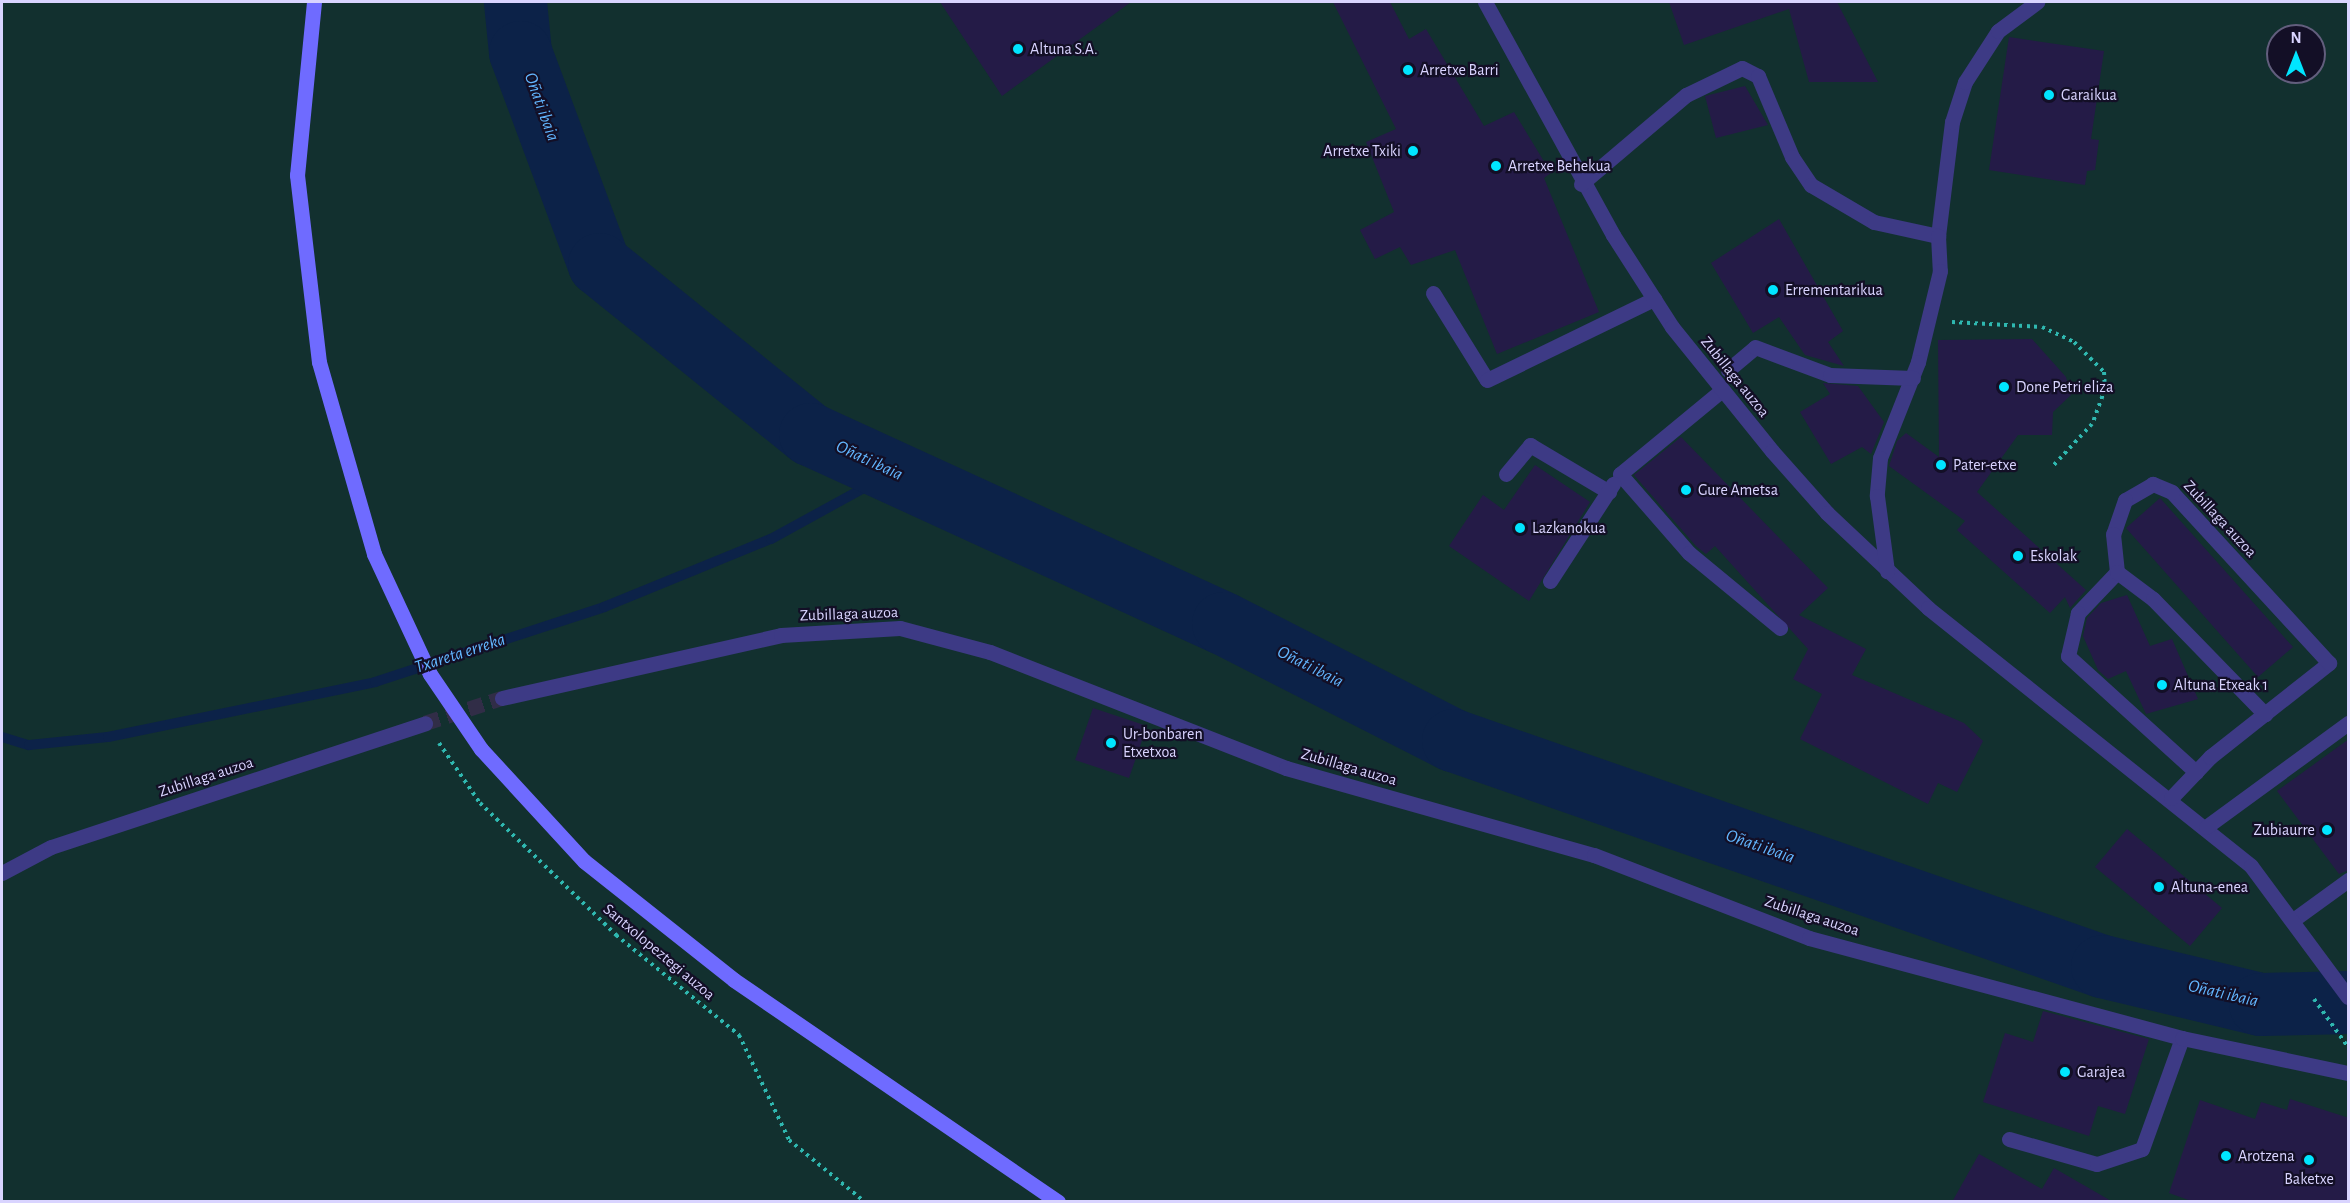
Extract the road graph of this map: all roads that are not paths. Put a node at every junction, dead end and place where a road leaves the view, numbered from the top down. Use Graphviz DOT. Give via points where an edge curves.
graph roads {
  1 [pos="314,2"];
  2 [pos="1485,2"];
  3 [pos="2037,2"];
  4 [pos="1581,184"];
  5 [pos="1938,236"];
  6 [pos="1433,293"];
  7 [pos="1654,299"];
  8 [pos="1728,370"];
  9 [pos="1913,378"];
  10 [pos="1722,390"];
  11 [pos="1506,474"];
  12 [pos="1620,474"];
  13 [pos="1609,492"];
  14 [pos="1887,571"];
  15 [pos="2117,572"];
  16 [pos="1550,581"];
  17 [pos="1779,628"];
  18 [pos="502,698"];
  19 [pos="2265,714"];
  20 [pos="425,723"];
  21 [pos="2349,723"];
  22 [pos="2196,772"];
  23 [pos="2171,798"];
  24 [pos="2206,827"];
  25 [pos="2,873"];
  26 [pos="2349,880"];
  27 [pos="2296,924"];
  28 [pos="2349,997"];
  29 [pos="2182,1038"];
  30 [pos="2349,1073"];
  31 [pos="2009,1139"];
  32 [pos="1058,1202"];
  1 -- 32 [label="main road, bridge" via="297,175 319,362 374,554 430,674 481,749 584,861 734,980"];
  2 -- 4 [label="street, Zubillaga auzoa"];
  3 -- 5 [label="street" via="1998,31 1965,82 1952,122"];
  4 -- 5 [label="street" via="1686,95 1742,68 1758,76 1792,157 1811,185 1874,222"];
  4 -- 7 [label="street, Zubillaga auzoa"];
  5 -- 9 [label="street" via="1940,271"];
  6 -- 7 [label="street" via="1486,380"];
  7 -- 10 [label="street, Zubillaga auzoa"];
  8 -- 9 [label="street" via="1755,347 1830,375"];
  9 -- 14 [label="street" via="1880,458 1877,496"];
  10 -- 12 [label="street"];
  10 -- 14 [label="street, Zubillaga auzoa" via="1827,513"];
  11 -- 13 [label="street" via="1530,445"];
  12 -- 13 [label="street"];
  12 -- 17 [label="street" via="1689,553"];
  13 -- 16 [label="street"];
  14 -- 23 [label="street, Zubillaga auzoa"];
  15 -- 19 [label="street" via="2152,599"];
  15 -- 19 [label="street, Zubillaga auzoa" via="2112,534 2125,500 2152,484 2172,492 2329,663"];
  15 -- 22 [label="street" via="2078,613 2068,656"];
  18 -- 29 [label="street, Zubillaga auzoa" via="780,635 900,628 990,652 1286,768 1594,855 1809,938"];
  19 -- 22 [label="street"];
  20 -- 25 [label="street, Zubillaga auzoa" via="51,847"];
  21 -- 24 [label="street"];
  22 -- 23 [label="street"];
  23 -- 24 [label="street, Zubillaga auzoa"];
  24 -- 27 [label="street, Zubillaga auzoa" via="2251,866"];
  26 -- 27 [label="street"];
  27 -- 28 [label="street, Zubillaga auzoa"];
  29 -- 30 [label="street, Zubillaga auzoa"];
  29 -- 31 [label="street" via="2142,1149 2097,1164"];
}
